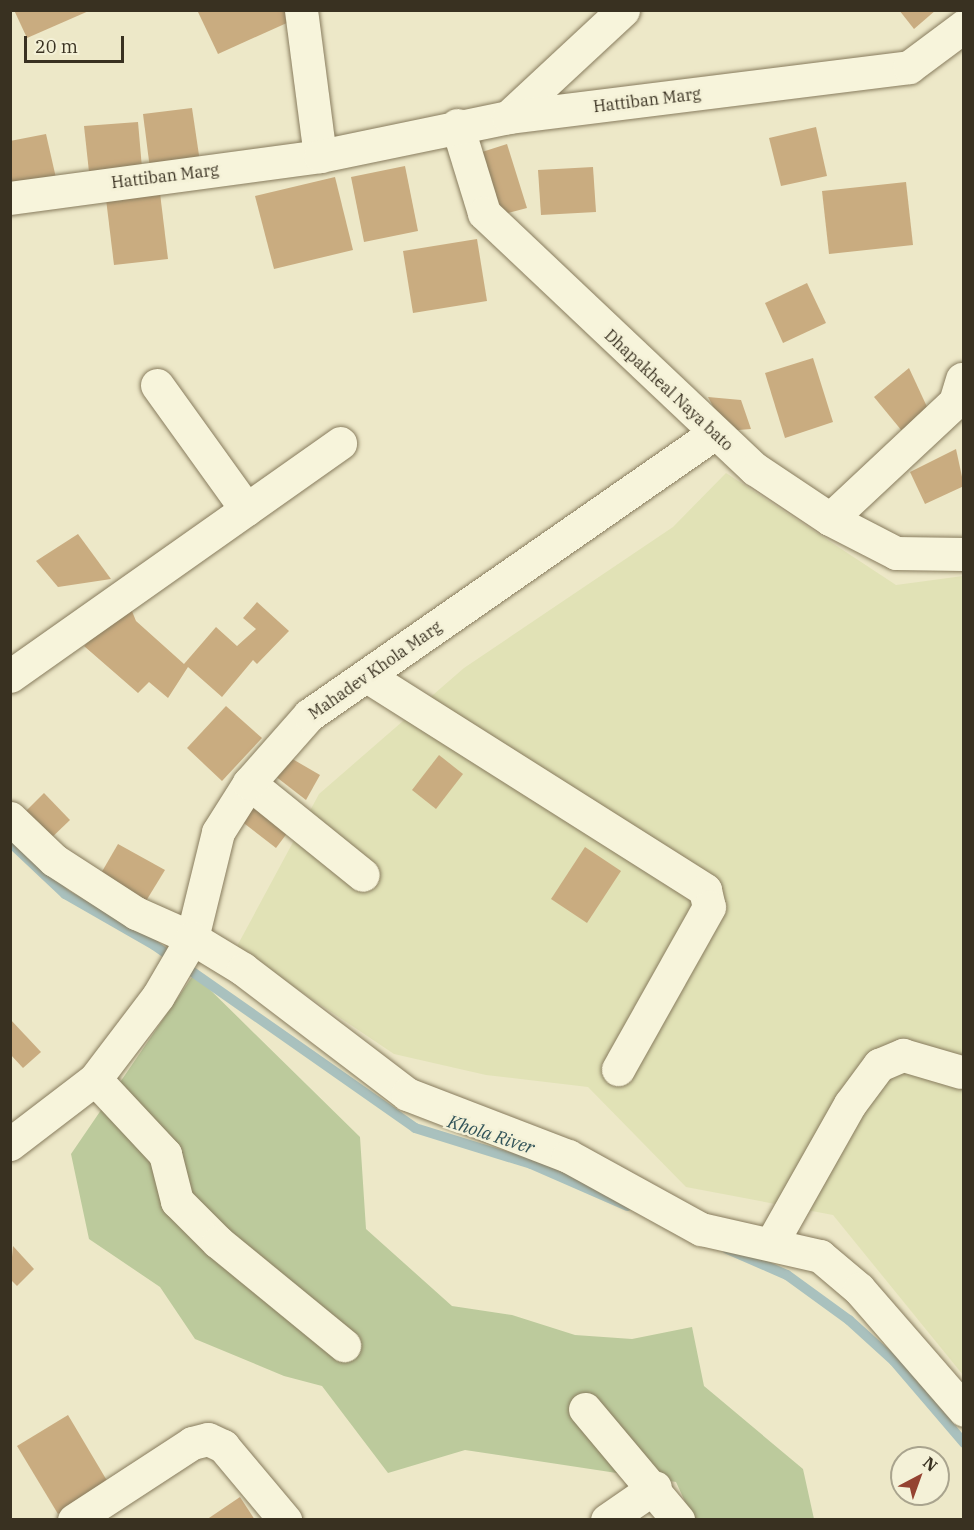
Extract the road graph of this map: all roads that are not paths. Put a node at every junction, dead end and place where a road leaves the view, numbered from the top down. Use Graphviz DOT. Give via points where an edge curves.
graph roads {
  1 [pos="301,10"];
  2 [pos="622,10"];
  3 [pos="963,26"];
  4 [pos="508,117"];
  5 [pos="457,125"];
  6 [pos="320,156"];
  7 [pos="10,198"];
  8 [pos="962,379"];
  9 [pos="157,385"];
  10 [pos="714,434"];
  11 [pos="340,443"];
  12 [pos="246,509"];
  13 [pos="830,519"];
  14 [pos="963,554"];
  15 [pos="10,676"];
  16 [pos="367,676"];
  17 [pos="249,783"];
  18 [pos="10,818"];
  19 [pos="363,875"];
  20 [pos="188,947"];
  21 [pos="618,1069"];
  22 [pos="961,1072"];
  23 [pos="95,1079"];
  24 [pos="10,1144"];
  25 [pos="771,1244"];
  26 [pos="344,1345"];
  27 [pos="585,1409"];
  28 [pos="963,1410"];
  29 [pos="655,1487"];
  30 [pos="74,1520"];
  31 [pos="285,1520"];
  32 [pos="607,1520"];
  33 [pos="678,1520"];
  1 -- 6 [label="street"];
  2 -- 4 [label="street"];
  3 -- 4 [label="street, Hattiban Marg" via="909,67"];
  4 -- 5 [label="street, Hattiban Marg"];
  5 -- 6 [label="street, Hattiban Marg"];
  5 -- 10 [label="street, Dhapakheal Naya bato" via="484,213"];
  6 -- 7 [label="street, Hattiban Marg"];
  8 -- 13 [label="street" via="955,402"];
  9 -- 12 [label="street"];
  10 -- 13 [label="street, Dhapakheal Naya bato"];
  10 -- 16 [label="street, Mahadev Khola Marg"];
  11 -- 12 [label="street"];
  12 -- 15 [label="street"];
  13 -- 14 [label="street, Dhapakheal Naya bato" via="896,553"];
  16 -- 17 [label="street, Mahadev Khola Marg" via="309,715"];
  16 -- 21 [label="street" via="705,890 709,907"];
  17 -- 19 [label="street"];
  17 -- 20 [label="street, Mahadev Khola Marg" via="218,832"];
  18 -- 20 [label="street" via="54,860"];
  20 -- 23 [label="street, Mahadev Khola Marg" via="158,996"];
  20 -- 25 [label="street" via="243,969 407,1094 568,1156 700,1229"];
  22 -- 25 [label="street" via="903,1055 879,1065 850,1104"];
  23 -- 24 [label="street, Mahadev Khola Marg"];
  23 -- 26 [label="street" via="165,1154 177,1201 218,1242"];
  25 -- 28 [label="street" via="820,1256 859,1289"];
  27 -- 29 [label="street"];
  29 -- 32 [label="street"];
  29 -- 33 [label="street"];
  30 -- 31 [label="street" via="192,1443 208,1439 223,1446"];
}
